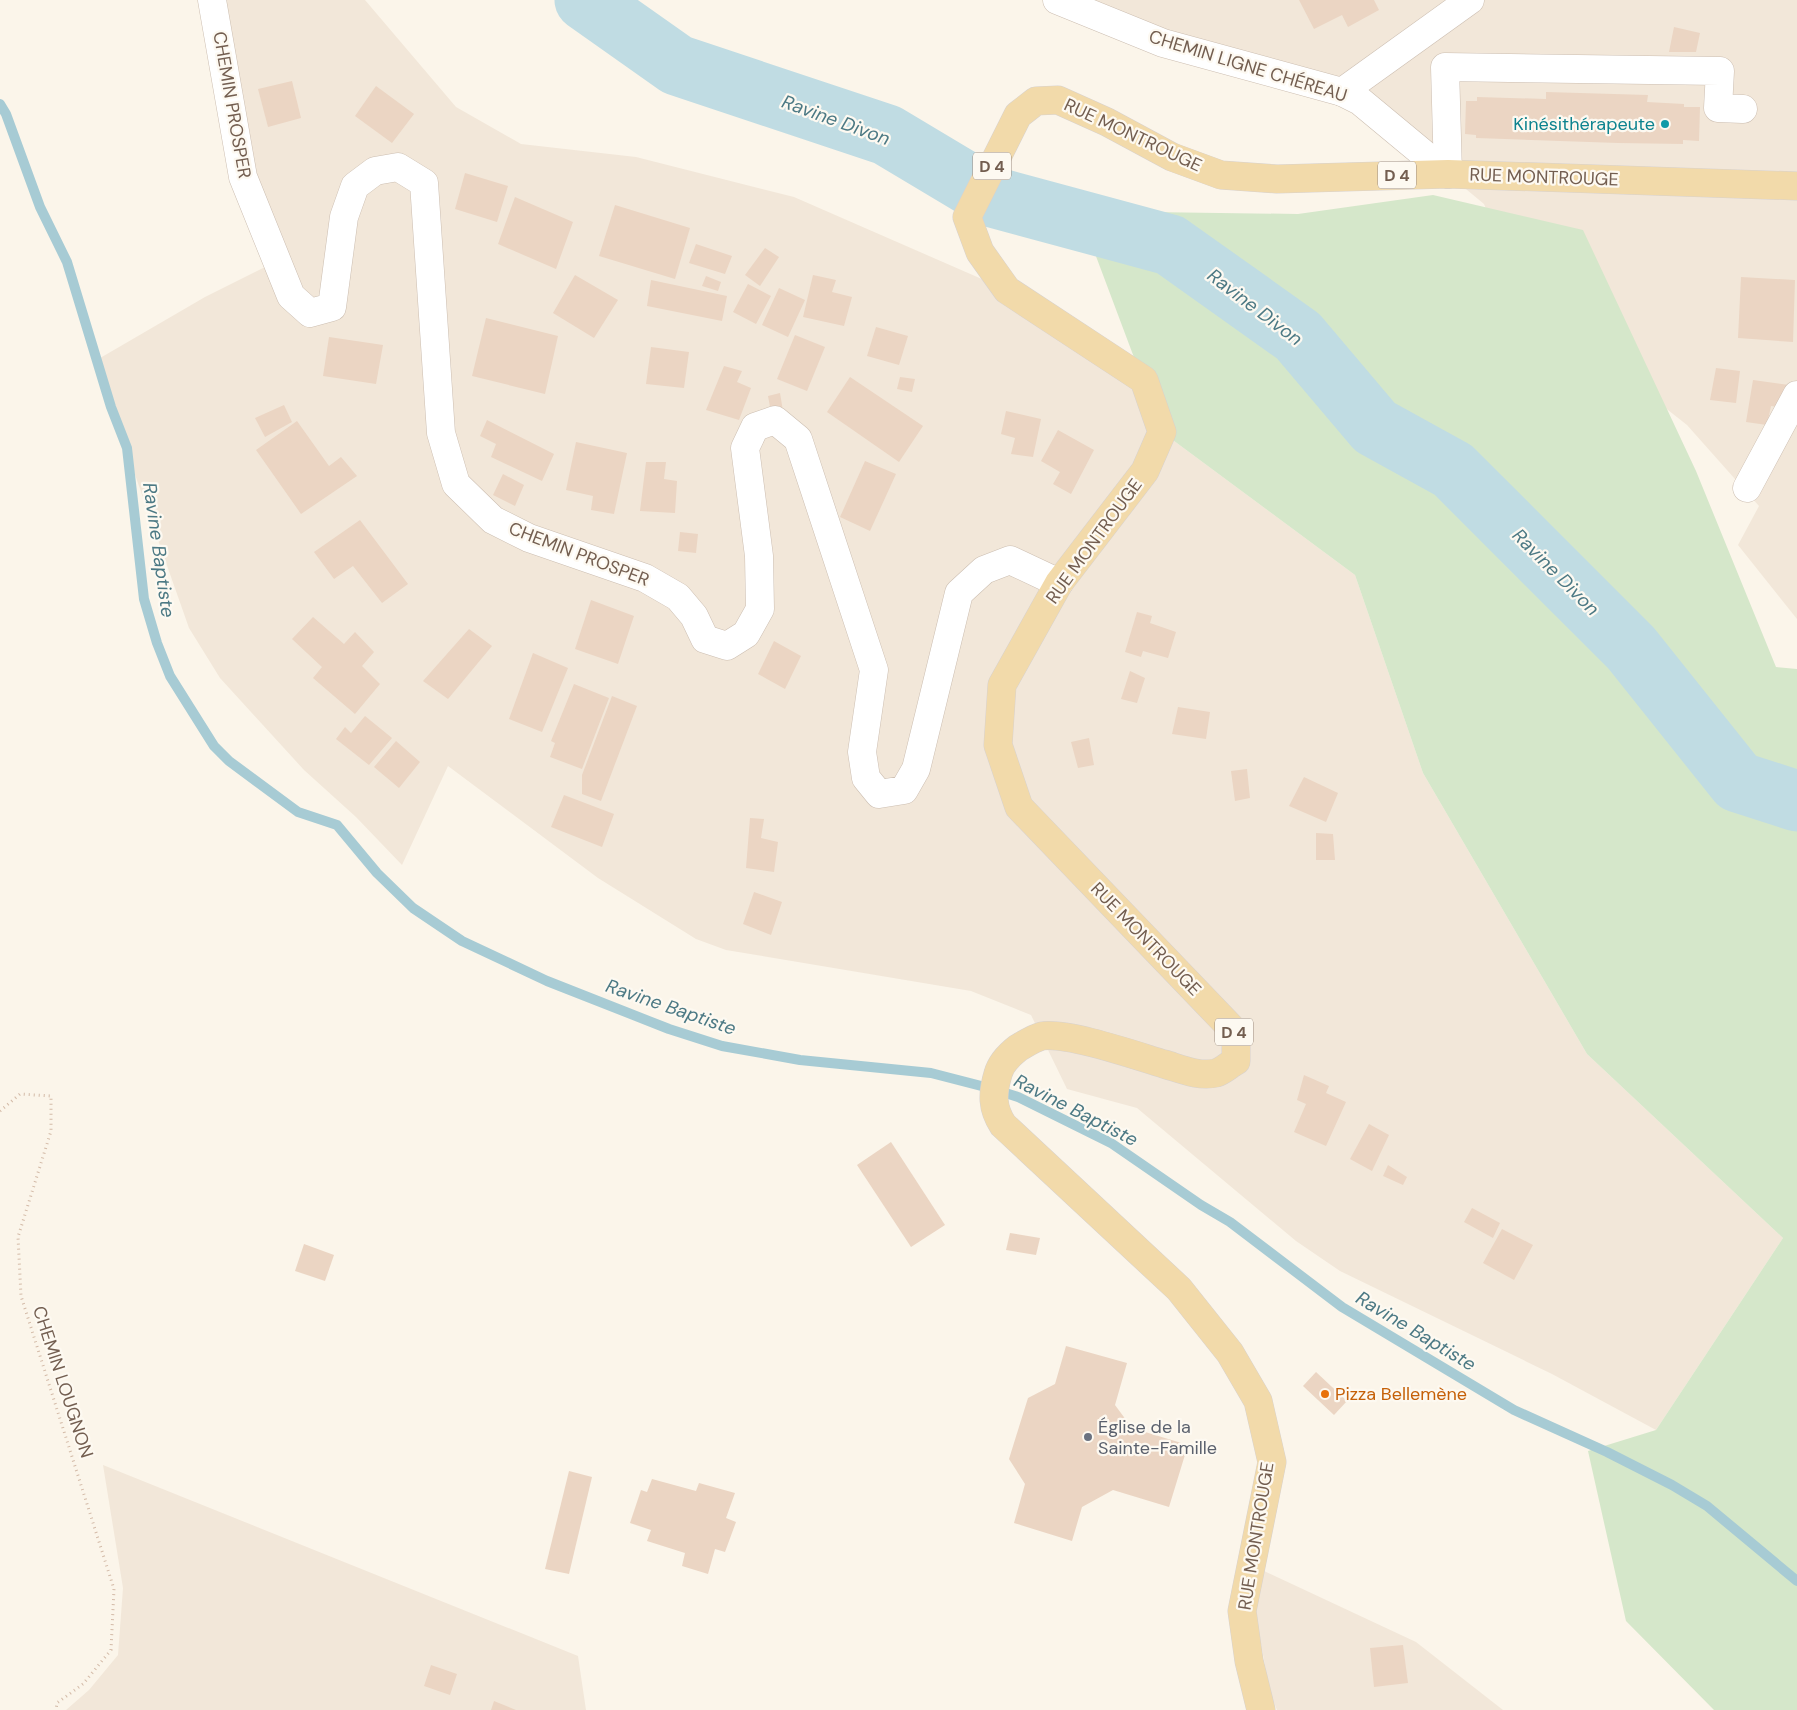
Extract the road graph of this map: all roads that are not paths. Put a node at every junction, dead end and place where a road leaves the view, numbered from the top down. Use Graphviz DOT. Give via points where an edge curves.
graph roads {
  1 [pos="212,0"];
  2 [pos="1057,0"];
  3 [pos="1470,0"];
  4 [pos="1342,92"];
  5 [pos="1743,109"];
  6 [pos="1448,174"];
  7 [pos="1797,186"];
  8 [pos="1797,395"];
  9 [pos="1747,488"];
  10 [pos="1059,584"];
  11 [pos="1262,1710"];
  1 -- 10 [label="street, CHEMIN PROSPER" via="243,177 291,296 310,313 332,307 344,217 355,186 376,171 398,168 424,182 441,433 456,484 493,520 529,538 645,578 678,597 694,616 706,639 727,646 746,634 760,609 759,556 745,448 755,427 775,420 798,440 874,670 862,752 866,778 879,794 904,790 916,769 959,593 984,570 1010,560"];
  2 -- 4 [label="street, CHEMIN LIGNE CHÉREAU" via="1163,43"];
  3 -- 4 [label="street"];
  4 -- 6 [label="street, CHEMIN LIGNE CHÉREAU" via="1360,101"];
  5 -- 6 [label="street" via="1718,108 1720,71 1445,67"];
  6 -- 7 [label="main road, RUE MONTROUGE / D 4"];
  6 -- 10 [label="main road, RUE MONTROUGE / D 4" via="1278,179 1221,175 1172,157 1058,100 1036,101 1018,115 967,218 980,252 1007,290 1144,380 1162,432 1145,470"];
  8 -- 9 [label="street"];
  10 -- 11 [label="main road, RUE MONTROUGE / D 4" via="1002,685 998,744 1019,807 1236,1033 1236,1060 1217,1073 1194,1073 1064,1037 1042,1036 1011,1053 1000,1067 993,1089 993,1102 1003,1125 1179,1289 1230,1353 1258,1401 1272,1462 1242,1611 1249,1661"];
}
